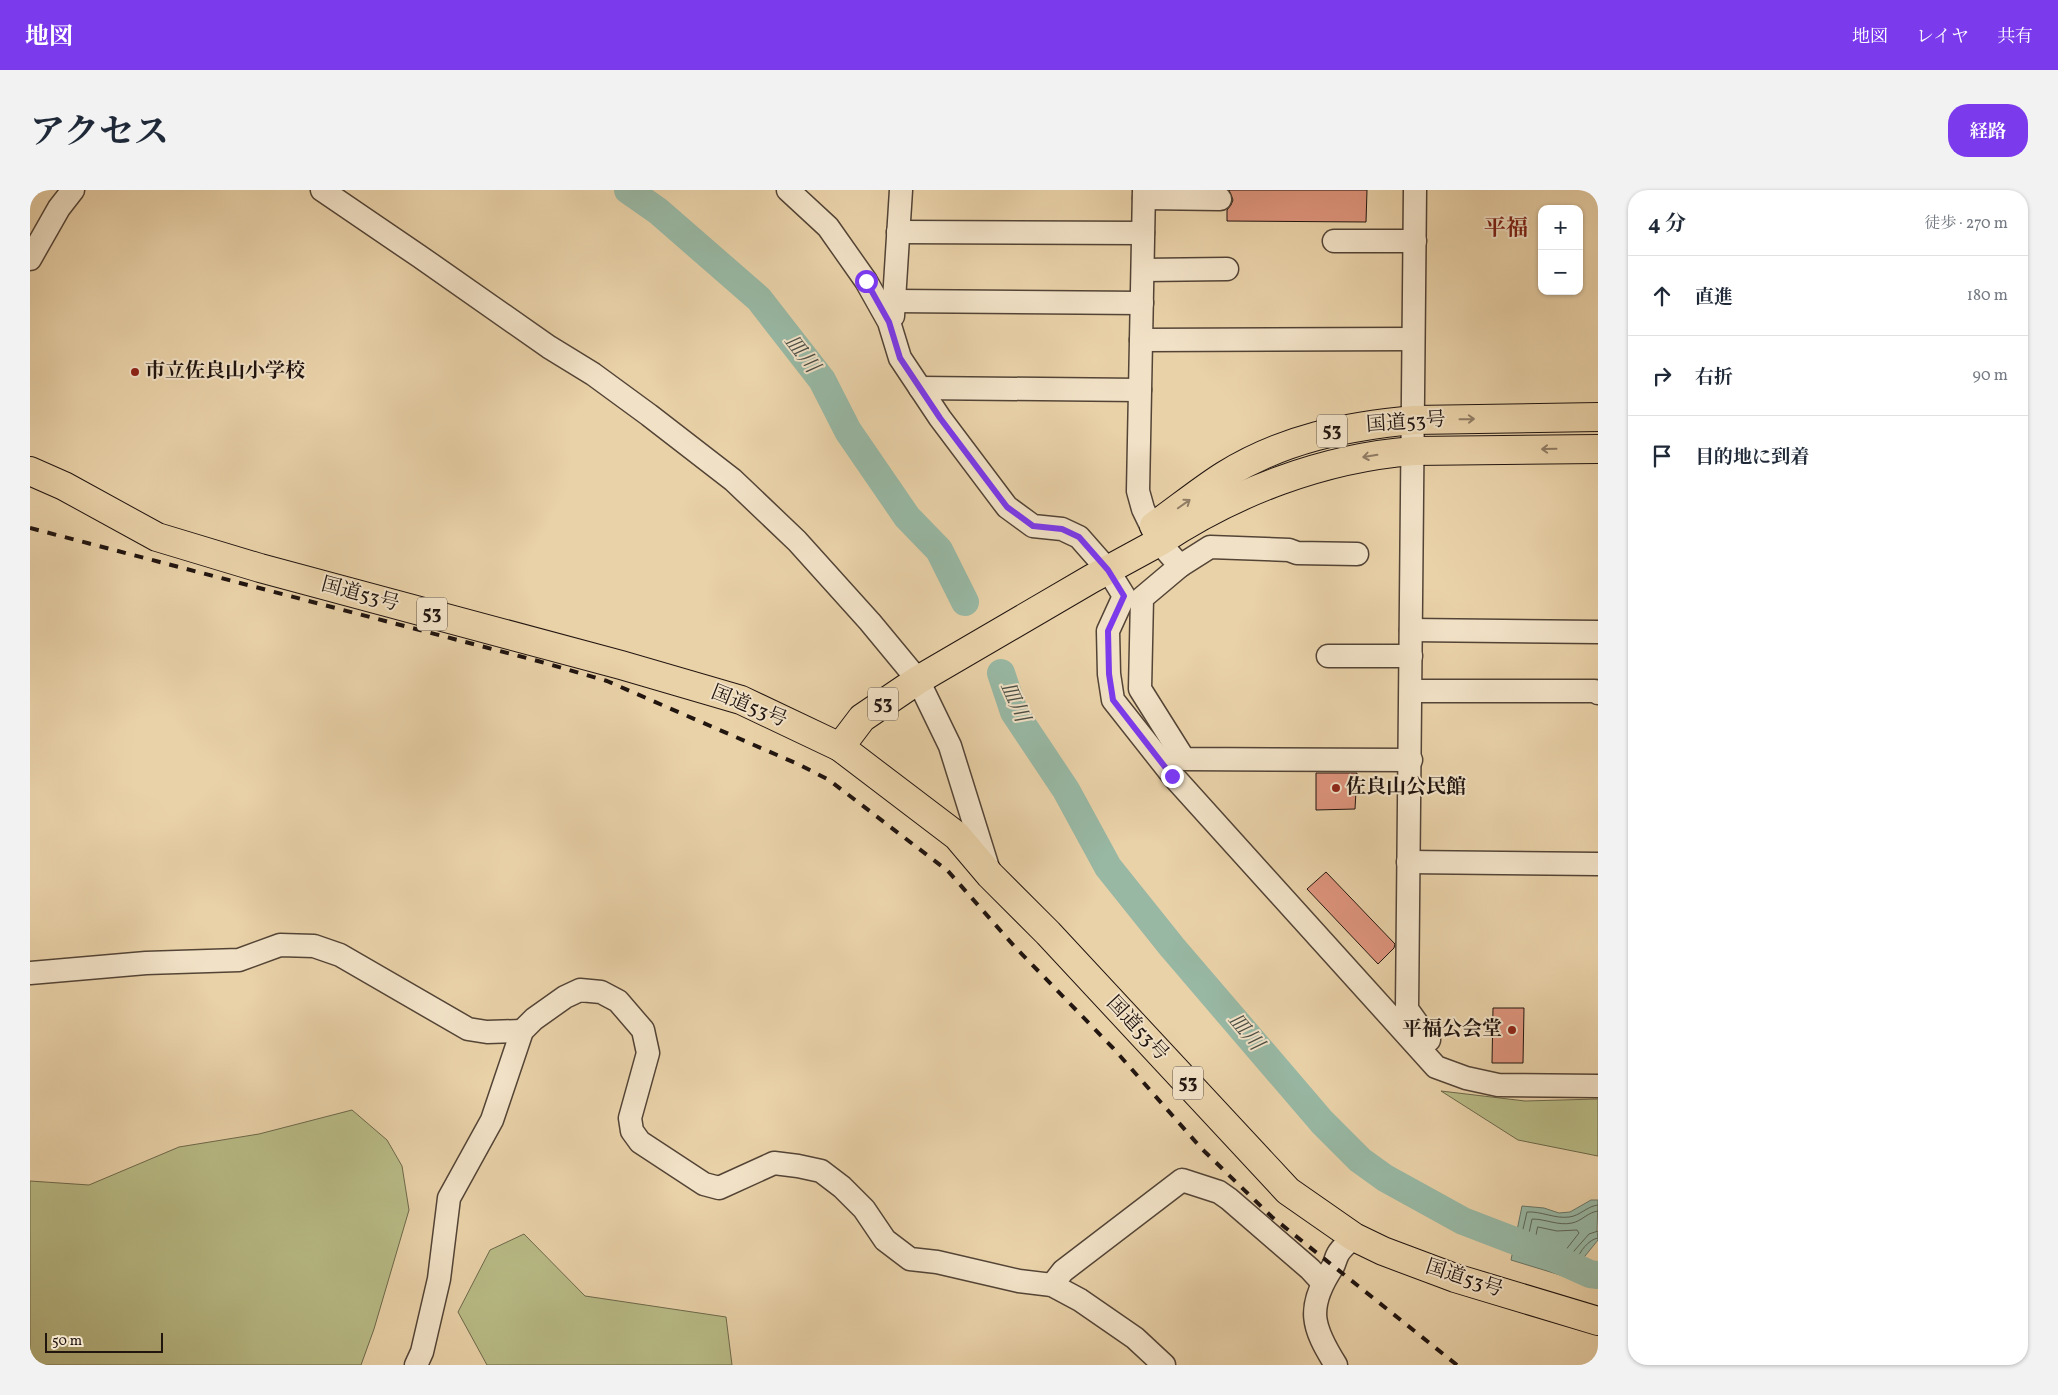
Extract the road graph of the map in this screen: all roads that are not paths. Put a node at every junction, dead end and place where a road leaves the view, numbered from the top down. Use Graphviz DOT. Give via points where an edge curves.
graph roads {
  1 [pos="73,190"];
  2 [pos="322,190"];
  3 [pos="788,190"];
  4 [pos="901,190"];
  5 [pos="1415,190"];
  6 [pos="1144,194"];
  7 [pos="1220,199"];
  8 [pos="898,232"];
  9 [pos="1143,233"];
  10 [pos="1334,241"];
  11 [pos="1414,241"];
  12 [pos="30,259"];
  13 [pos="1227,269"];
  14 [pos="1143,270"];
  15 [pos="1142,303"];
  16 [pos="892,311"];
  17 [pos="1412,339"];
  18 [pos="1141,340"];
  19 [pos="920,388"];
  20 [pos="1140,390"];
  21 [pos="1598,417"];
  22 [pos="1414,420"];
  23 [pos="1598,448"];
  24 [pos="1413,451"];
  25 [pos="30,470"];
  26 [pos="1156,534"];
  27 [pos="1357,554"];
  28 [pos="1180,566"];
  29 [pos="1099,574"];
  30 [pos="1411,630"];
  31 [pos="1598,632"];
  32 [pos="1328,656"];
  33 [pos="1411,656"];
  34 [pos="926,675"];
  35 [pos="1411,691"];
  36 [pos="1598,693"];
  37 [pos="840,747"];
  38 [pos="1411,760"];
  39 [pos="1178,768"];
  40 [pos="1408,862"];
  41 [pos="1598,864"];
  42 [pos="990,875"];
  43 [pos="30,973"];
  44 [pos="1397,1011"];
  45 [pos="522,1031"];
  46 [pos="1598,1086"];
  47 [pos="1354,1237"];
  48 [pos="1322,1282"];
  49 [pos="1052,1285"];
  50 [pos="1598,1321"];
  51 [pos="416,1365"];
  52 [pos="1164,1365"];
  53 [pos="1336,1365"];
  1 -- 12 [label="street"];
  2 -- 34 [label="street" via="593,374 733,480 797,541 870,622"];
  3 -- 16 [label="street" via="828,227"];
  4 -- 8 [label="street"];
  5 -- 11 [label="street"];
  6 -- 7 [label="street"];
  6 -- 9 [label="street"];
  8 -- 9 [label="street"];
  8 -- 16 [label="street"];
  9 -- 14 [label="street"];
  10 -- 11 [label="street"];
  11 -- 17 [label="street"];
  13 -- 14 [label="street"];
  14 -- 15 [label="street"];
  15 -- 16 [label="street"];
  15 -- 18 [label="street"];
  16 -- 19 [label="street" via="900,358"];
  17 -- 18 [label="street"];
  17 -- 22 [label="street"];
  18 -- 20 [label="street"];
  19 -- 20 [label="street"];
  19 -- 29 [label="street" via="1007,507 1033,526 1062,529 1079,537"];
  20 -- 26 [label="street" via="1138,491"];
  22 -- 21 [label="highway, 国道53号 / 53, one-way"];
  22 -- 24 [label="street"];
  26 -- 22 [label="highway, 国道53号 / 53, one-way" via="1225,475 1284,445 1347,428"];
  23 -- 24 [label="highway, 国道53号 / 53, one-way"];
  24 -- 26 [label="highway, 国道53号 / 53, one-way" via="1355,458 1290,476 1189,523"];
  24 -- 30 [label="street"];
  25 -- 37 [label="highway, 国道53号 / 53" via="157,537 741,700"];
  26 -- 28 [label="street"];
  26 -- 29 [label="highway, 国道53号 / 53"];
  27 -- 28 [label="street" via="1210,547"];
  28 -- 39 [label="street" via="1142,598 1140,689"];
  29 -- 34 [label="highway, 国道53号 / 53"];
  29 -- 39 [label="street" via="1124,596 1108,631 1113,700"];
  30 -- 31 [label="street"];
  30 -- 33 [label="street"];
  32 -- 33 [label="street"];
  33 -- 35 [label="street"];
  34 -- 37 [label="highway, 国道53号 / 53" via="862,718"];
  34 -- 42 [label="street"];
  35 -- 36 [label="street"];
  35 -- 38 [label="street"];
  37 -- 42 [label="highway, 国道53号 / 53" via="957,836"];
  38 -- 39 [label="street"];
  38 -- 40 [label="street"];
  39 -- 44 [label="street"];
  40 -- 41 [label="street"];
  40 -- 44 [label="street"];
  42 -- 47 [label="highway, 国道53号 / 53" via="1288,1191"];
  43 -- 45 [label="street" via="146,963 239,960 280,945 314,946 340,955 468,1028 487,1032"];
  44 -- 46 [label="street" via="1436,1067 1498,1085"];
  45 -- 49 [label="street" via="565,997 580,990 601,992 618,1001 643,1030 648,1053 630,1118 632,1131 640,1142 688,1174 704,1184 719,1188 774,1163 821,1171 864,1210 885,1240 910,1259"];
  45 -- 51 [label="street" via="492,1120 449,1198 439,1279"];
  47 -- 48 [label="street" via="1338,1252 1334,1266"];
  47 -- 50 [label="highway, 国道53号 / 53" via="1455,1278"];
  48 -- 49 [label="street" via="1219,1192 1182,1180 1063,1271"];
  48 -- 53 [label="street" via="1314,1308 1320,1339"];
  49 -- 52 [label="street" via="1135,1338"];
}
